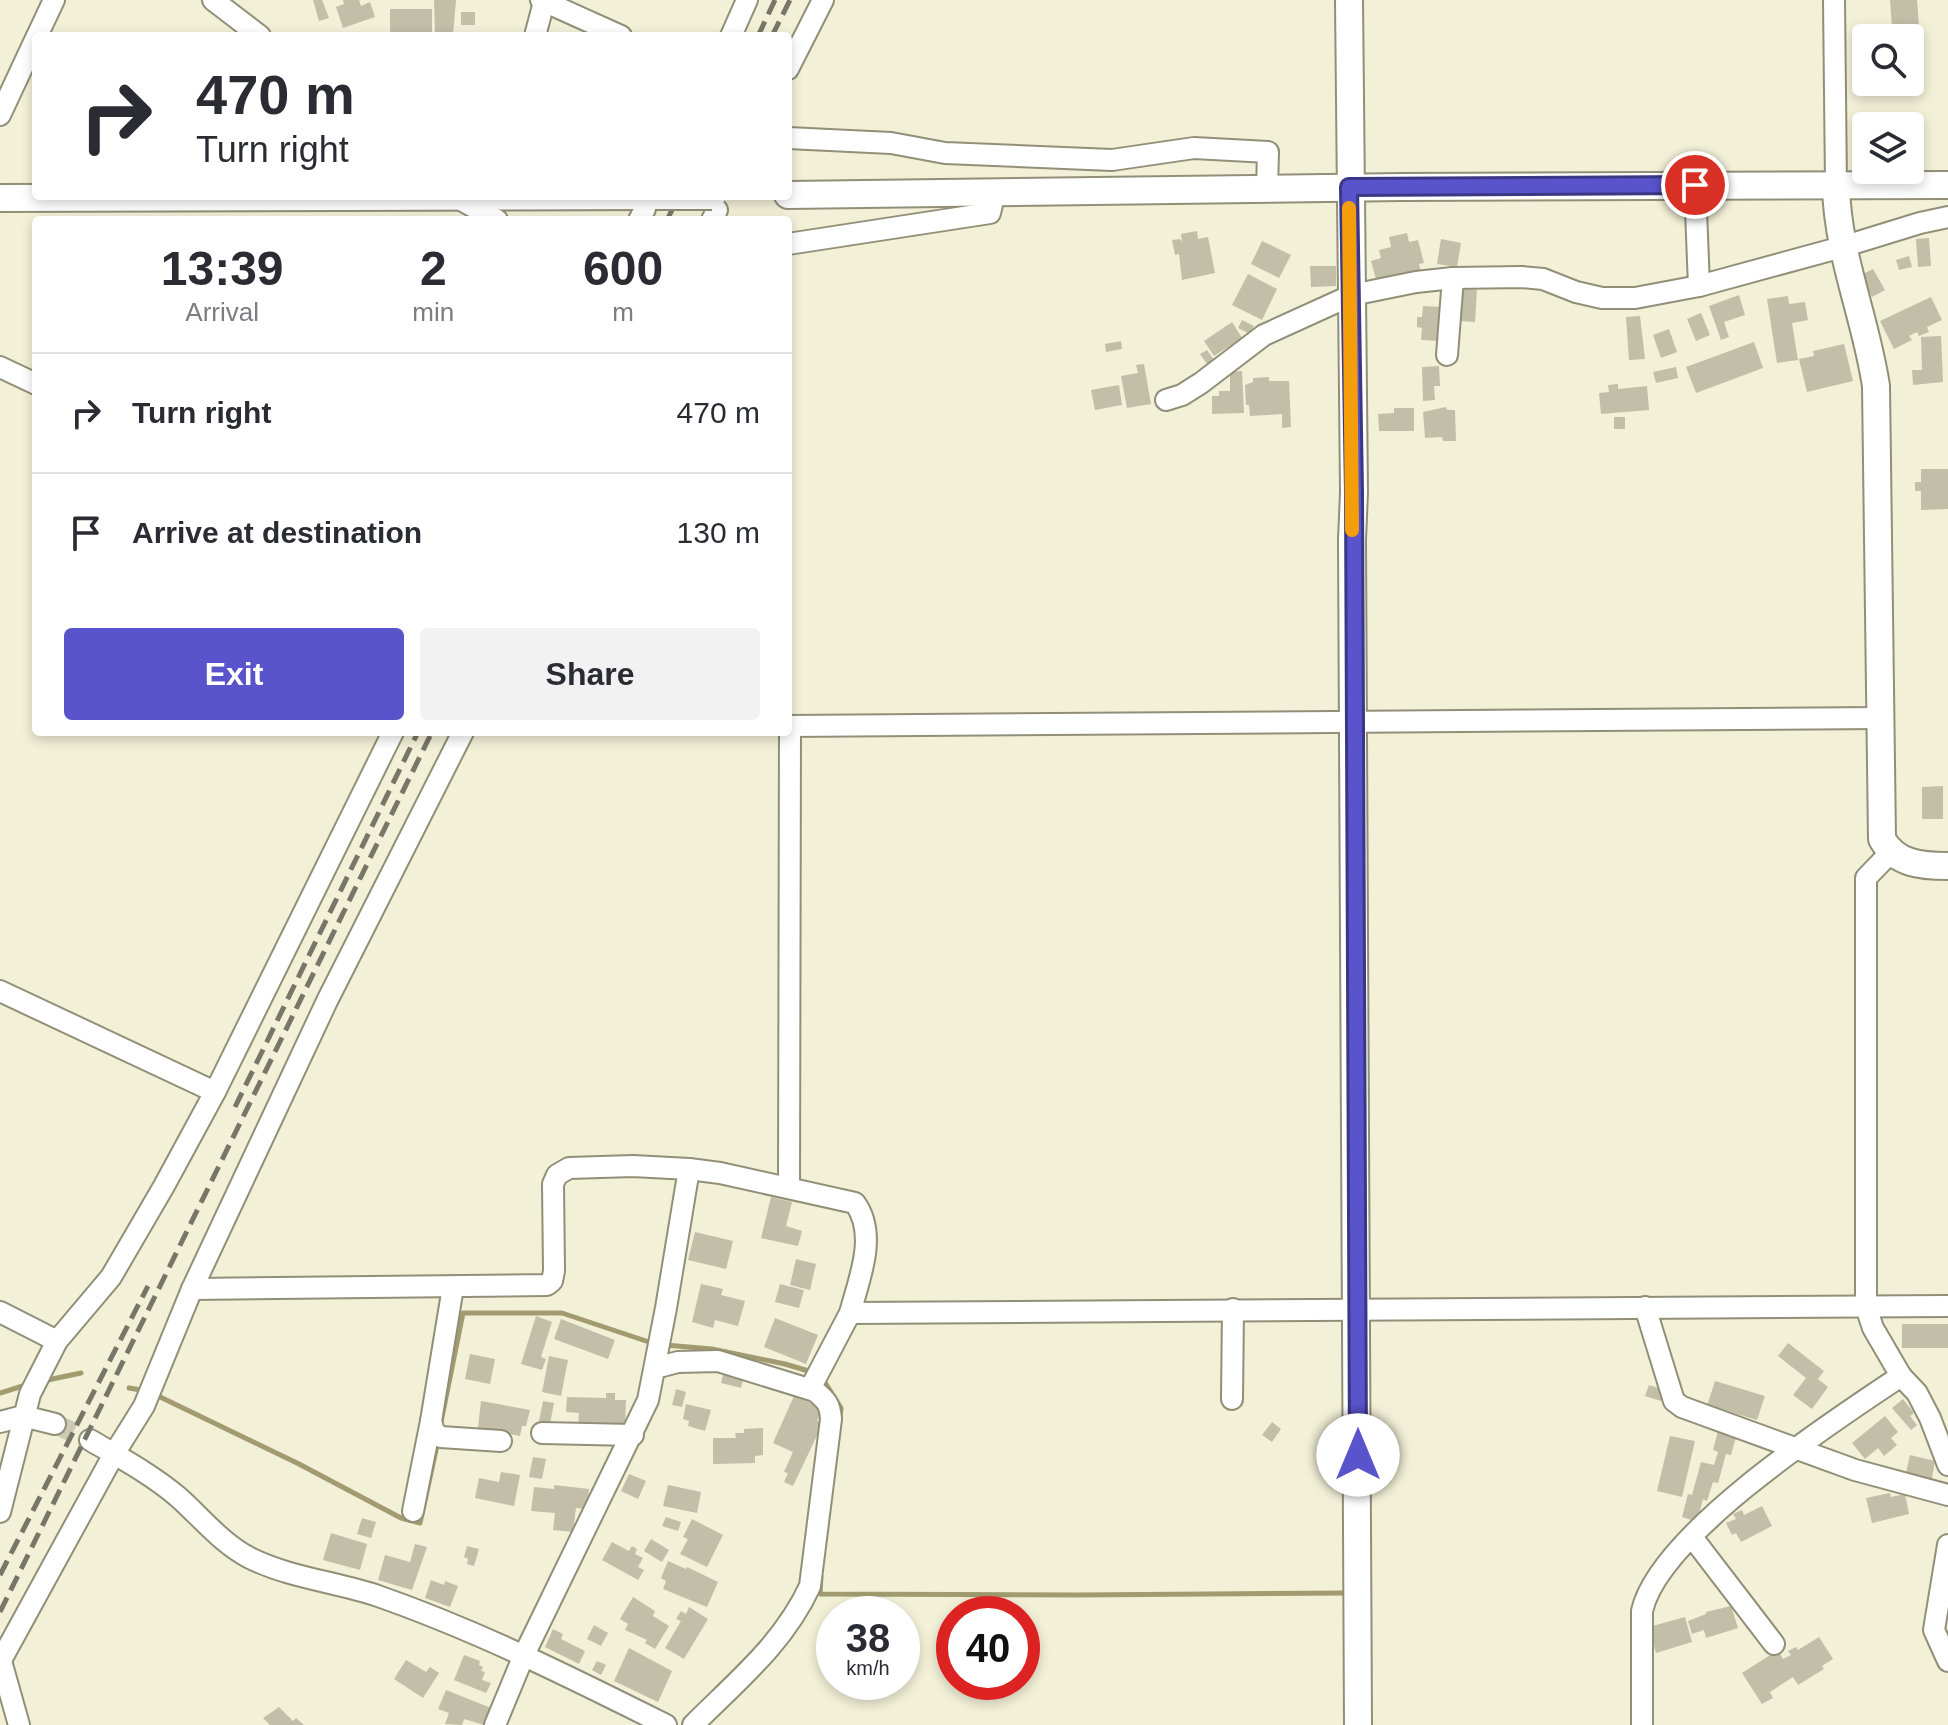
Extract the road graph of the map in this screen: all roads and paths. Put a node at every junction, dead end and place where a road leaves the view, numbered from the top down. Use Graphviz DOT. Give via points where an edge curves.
graph roads {
  1 [pos="54,0"];
  2 [pos="213,0"];
  3 [pos="747,0"];
  4 [pos="823,0"];
  5 [pos="1349,0"];
  6 [pos="1834,0"];
  7 [pos="543,1"];
  8 [pos="38,32"];
  9 [pos="255,32"];
  10 [pos="536,32"];
  11 [pos="612,32"];
  12 [pos="733,32"];
  13 [pos="32,46"];
  14 [pos="792,61"];
  15 [pos="0,115"];
  16 [pos="792,138"];
  17 [pos="1695,185"];
  18 [pos="1836,185"];
  19 [pos="1948,185"];
  20 [pos="1349,187"];
  21 [pos="1267,189"];
  22 [pos="995,192"];
  23 [pos="792,195"];
  24 [pos="0,198"];
  25 [pos="32,198"];
  26 [pos="461,200"];
  27 [pos="504,200"];
  28 [pos="714,205"];
  29 [pos="647,209"];
  30 [pos="490,216"];
  31 [pos="1948,217"];
  32 [pos="792,243"];
  33 [pos="1842,247"];
  34 [pos="1453,278"];
  35 [pos="1699,286"];
  36 [pos="1352,295"];
  37 [pos="1447,355"];
  38 [pos="0,367"];
  39 [pos="32,382"];
  40 [pos="1166,400"];
  41 [pos="1880,718"];
  42 [pos="1353,721"];
  43 [pos="792,726"];
  44 [pos="391,736"];
  45 [pos="461,736"];
  46 [pos="789,736"];
  47 [pos="1890,853"];
  48 [pos="1948,866"];
  49 [pos="0,991"];
  50 [pos="215,1092"];
  51 [pos="689,1169"];
  52 [pos="789,1188"];
  53 [pos="453,1287"];
  54 [pos="192,1289"];
  55 [pos="1948,1306"];
  56 [pos="1645,1307"];
  57 [pos="1866,1307"];
  58 [pos="1357,1308"];
  59 [pos="1233,1309"];
  60 [pos="0,1312"];
  61 [pos="850,1313"];
  62 [pos="57,1341"];
  63 [pos="657,1352"];
  64 [pos="1901,1376"];
  65 [pos="810,1389"];
  66 [pos="1232,1399"];
  67 [pos="23,1416"];
  68 [pos="431,1421"];
  69 [pos="0,1422"];
  70 [pos="55,1424"];
  71 [pos="542,1433"];
  72 [pos="633,1435"];
  73 [pos="90,1440"];
  74 [pos="501,1441"];
  75 [pos="1796,1447"];
  76 [pos="114,1454"];
  77 [pos="1948,1465"];
  78 [pos="1948,1495"];
  79 [pos="413,1511"];
  80 [pos="0,1512"];
  81 [pos="1692,1537"];
  82 [pos="1948,1545"];
  83 [pos="1774,1644"];
  84 [pos="524,1655"];
  85 [pos="1948,1661"];
  86 [pos="0,1662"];
  87 [pos="19,1725"];
  88 [pos="495,1725"];
  89 [pos="666,1725"];
  90 [pos="693,1725"];
  91 [pos="1358,1725"];
  92 [pos="1642,1725"];
  1 -- 8 [label="street"];
  2 -- 9 [label="street"];
  3 -- 12 [label="street"];
  4 -- 14 [label="street"];
  5 -- 20 [label="street"];
  6 -- 18 [label="street"];
  7 -- 10 [label="street"];
  7 -- 11 [label="street"];
  13 -- 15 [label="street"];
  16 -- 21 [label="street" via="891,143 945,153 1112,160 1194,148 1268,152"];
  17 -- 18 [label="street"];
  17 -- 20 [label="street"];
  17 -- 35 [label="street"];
  18 -- 19 [label="street"];
  18 -- 33 [label="street"];
  20 -- 21 [label="street"];
  20 -- 36 [label="street"];
  21 -- 22 [label="street"];
  22 -- 23 [label="street"];
  22 -- 32 [label="street" via="990,213"];
  24 -- 25 [label="street"];
  26 -- 30 [label="street"];
  27 -- 29 [label="street"];
  28 -- 29 [label="street, bridge"];
  31 -- 33 [label="street"];
  33 -- 35 [label="street"];
  33 -- 41 [label="street" via="1876,386"];
  34 -- 35 [label="street" via="1543,279 1602,298 1635,298"];
  34 -- 36 [label="street"];
  34 -- 37 [label="street"];
  36 -- 40 [label="street" via="1264,335 1201,383"];
  36 -- 42 [label="street"];
  38 -- 39 [label="street"];
  41 -- 42 [label="street"];
  41 -- 47 [label="street" via="1882,839"];
  42 -- 43 [label="street"];
  42 -- 58 [label="street"];
  44 -- 50 [label="street"];
  45 -- 54 [label="street" via="327,1001"];
  46 -- 52 [label="street"];
  47 -- 48 [label="street" via="1917,864"];
  47 -- 57 [label="street" via="1866,878"];
  49 -- 50 [label="street"];
  50 -- 62 [label="street" via="111,1277"];
  51 -- 52 [label="street"];
  51 -- 53 [label="street" via="569,1168 553,1184 552,1281 539,1287"];
  51 -- 63 [label="street"];
  52 -- 61 [label="street" via="855,1203 860,1209 866,1244"];
  53 -- 54 [label="street"];
  53 -- 68 [label="street"];
  54 -- 76 [label="street" via="144,1406"];
  55 -- 57 [label="street"];
  56 -- 57 [label="street"];
  56 -- 58 [label="street"];
  56 -- 75 [label="street" via="1674,1401"];
  57 -- 64 [label="street"];
  58 -- 59 [label="street"];
  58 -- 91 [label="street"];
  59 -- 61 [label="street"];
  59 -- 66 [label="street"];
  60 -- 62 [label="street"];
  61 -- 65 [label="street"];
  62 -- 67 [label="street"];
  63 -- 65 [label="street" via="678,1362 718,1361"];
  63 -- 72 [label="street" via="648,1400"];
  64 -- 75 [label="street"];
  64 -- 77 [label="street" via="1917,1393"];
  65 -- 90 [label="street" via="828,1401 831,1419 810,1586 780,1638"];
  67 -- 69 [label="street"];
  67 -- 70 [label="street"];
  67 -- 80 [label="street"];
  68 -- 74 [label="street" via="441,1437"];
  68 -- 79 [label="street"];
  71 -- 72 [label="street"];
  72 -- 84 [label="street"];
  73 -- 76 [label="street"];
  75 -- 78 [label="street" via="1855,1470"];
  75 -- 81 [label="street"];
  76 -- 84 [label="street" via="174,1493 250,1558 375,1595"];
  76 -- 86 [label="street"];
  81 -- 83 [label="street"];
  81 -- 92 [label="street" via="1645,1599"];
  82 -- 85 [label="street" via="1934,1630"];
  84 -- 88 [label="street"];
  84 -- 89 [label="street"];
  86 -- 87 [label="street"];
}
